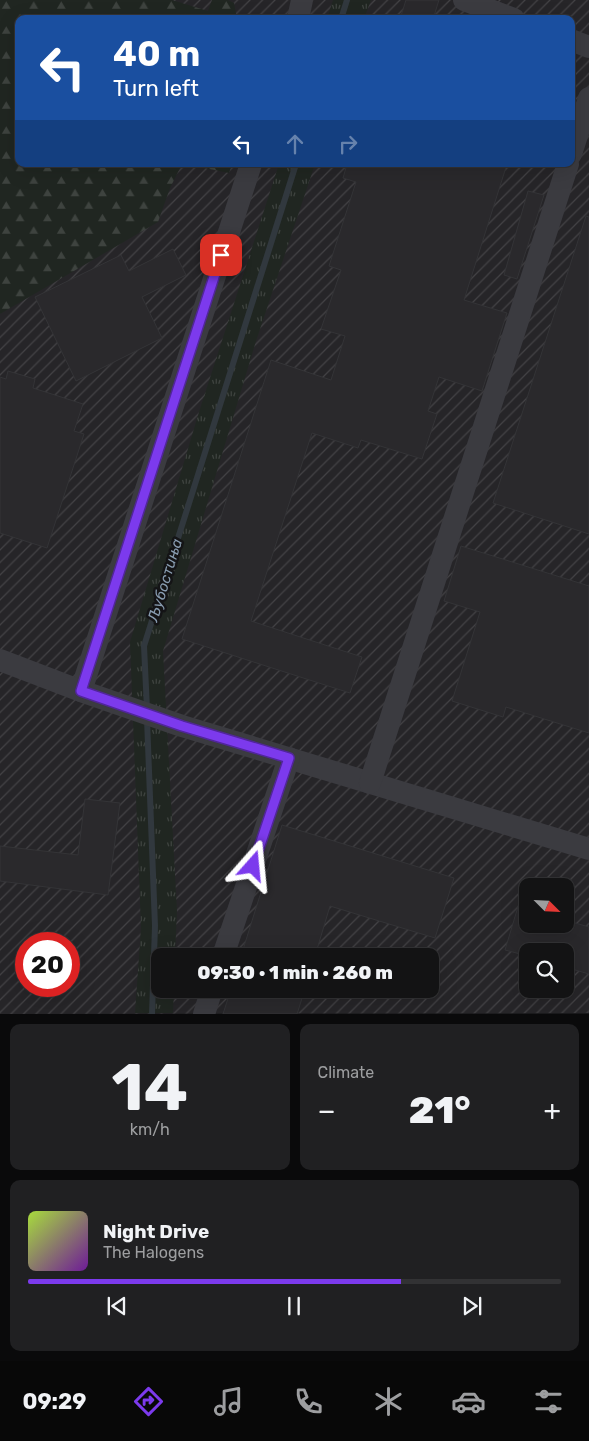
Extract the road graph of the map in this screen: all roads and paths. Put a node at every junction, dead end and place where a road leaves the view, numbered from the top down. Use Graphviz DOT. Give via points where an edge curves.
graph roads {
  1 [pos="302,0"];
  2 [pos="464,0"];
  3 [pos="299,15"];
  4 [pos="503,15"];
  5 [pos="575,42"];
  6 [pos="589,47"];
  7 [pos="589,98"];
  8 [pos="575,142"];
  9 [pos="250,167"];
  10 [pos="567,167"];
  11 [pos="0,660"];
  12 [pos="81,691"];
  13 [pos="289,758"];
  14 [pos="370,783"];
  15 [pos="589,850"];
  16 [pos="226,948"];
  17 [pos="209,998"];
  18 [pos="204,1014"];
  1 -- 3 [label="lane"];
  2 -- 4 [label="lane"];
  5 -- 6 [label="lane"];
  7 -- 8 [label="lane"];
  9 -- 12 [label="lane"];
  10 -- 14 [label="lane"];
  11 -- 12 [label="lane"];
  12 -- 13 [label="lane"];
  13 -- 14 [label="lane"];
  13 -- 16 [label="lane"];
  14 -- 15 [label="lane"];
  17 -- 18 [label="lane"];
}
